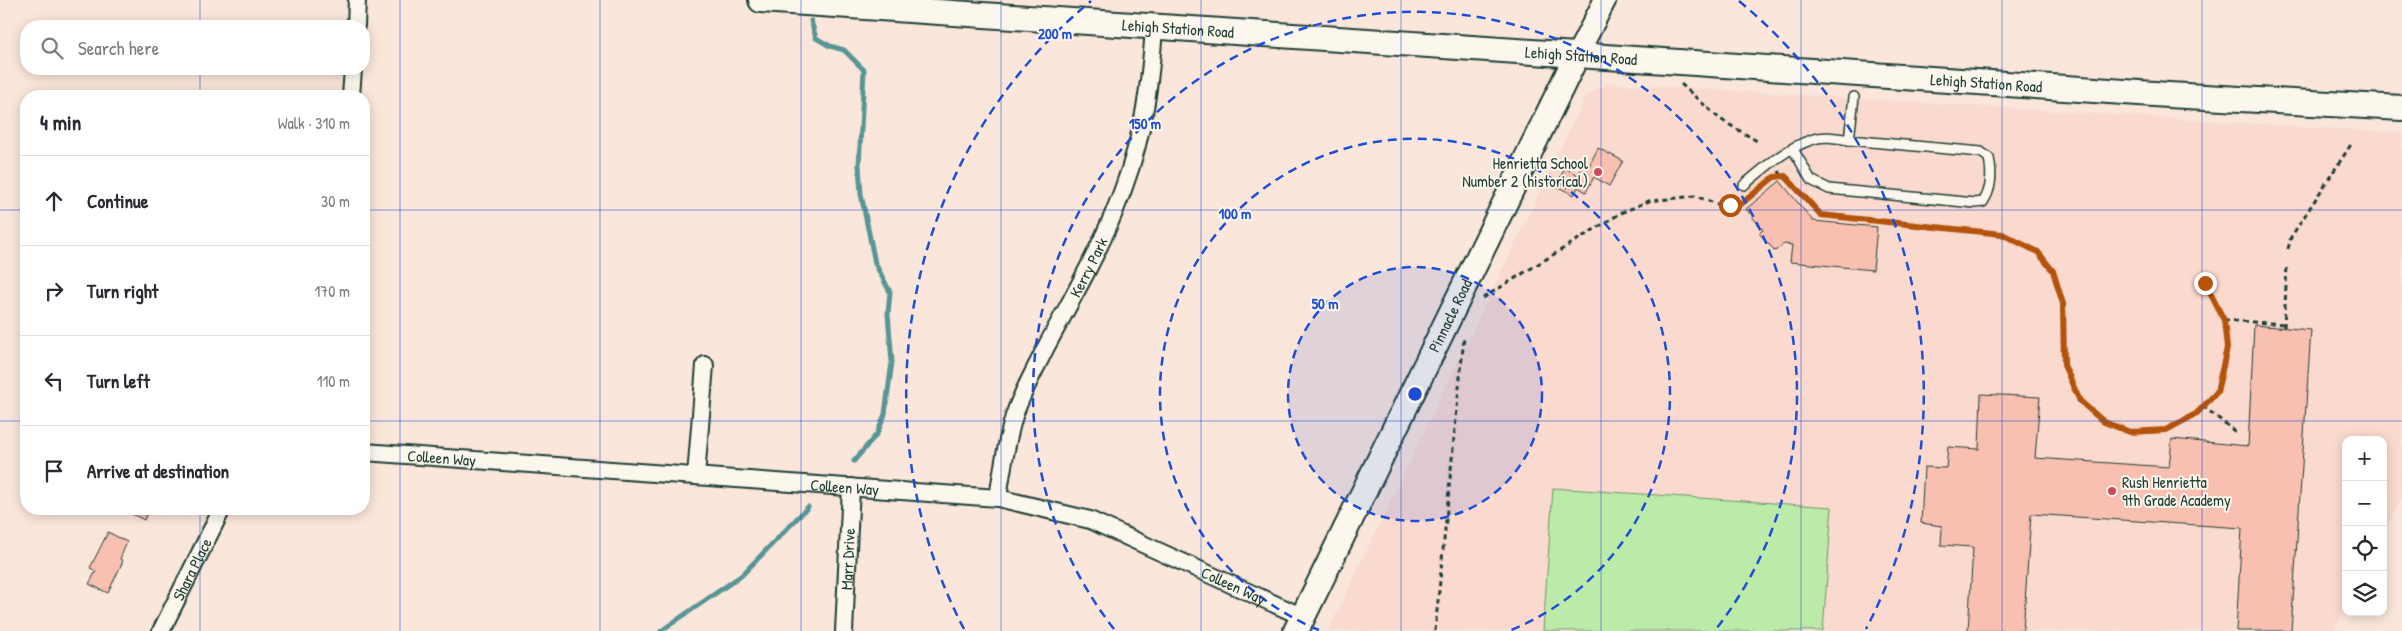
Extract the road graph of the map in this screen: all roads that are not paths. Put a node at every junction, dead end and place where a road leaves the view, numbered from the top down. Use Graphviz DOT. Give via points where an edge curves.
graph roads {
  1 [pos="357,0"];
  2 [pos="761,0"];
  3 [pos="1604,0"];
  4 [pos="938,6"];
  5 [pos="356,20"];
  6 [pos="1154,28"];
  7 [pos="1577,55"];
  8 [pos="352,75"];
  9 [pos="351,90"];
  10 [pos="1854,97"];
  11 [pos="2402,108"];
  12 [pos="1849,140"];
  13 [pos="1793,149"];
  14 [pos="1744,185"];
  15 [pos="705,365"];
  16 [pos="370,452"];
  17 [pos="696,476"];
  18 [pos="851,487"];
  19 [pos="998,498"];
  20 [pos="219,515"];
  21 [pos="1300,624"];
  22 [pos="162,631"];
  23 [pos="844,631"];
  1 -- 5 [label="street"];
  2 -- 4 [label="main road, Lehigh Station Road"];
  3 -- 7 [label="street, Pinnacle Road"];
  4 -- 6 [label="main road, Lehigh Station Road"];
  6 -- 7 [label="main road, Lehigh Station Road"];
  6 -- 19 [label="street, Kerry Park" via="1142,131 1130,171 1099,247 1014,415"];
  7 -- 11 [label="main road, Lehigh Station Road"];
  7 -- 21 [label="main road, Pinnacle Road"];
  8 -- 9 [label="street"];
  10 -- 12 [label="lane"];
  12 -- 13 [label="lane" via="1828,137 1811,140"];
  12 -- 13 [label="lane" via="1981,152 1989,158 1989,194 1983,202 1975,203 1829,189 1811,180"];
  13 -- 14 [label="lane"];
  15 -- 17 [label="street"];
  16 -- 17 [label="street, Colleen Way"];
  17 -- 18 [label="street, Colleen Way"];
  18 -- 19 [label="street, Colleen Way"];
  18 -- 23 [label="street, Marr Drive"];
  19 -- 21 [label="street, Colleen Way" via="1090,520"];
  20 -- 22 [label="street, Shara Place"];
}
